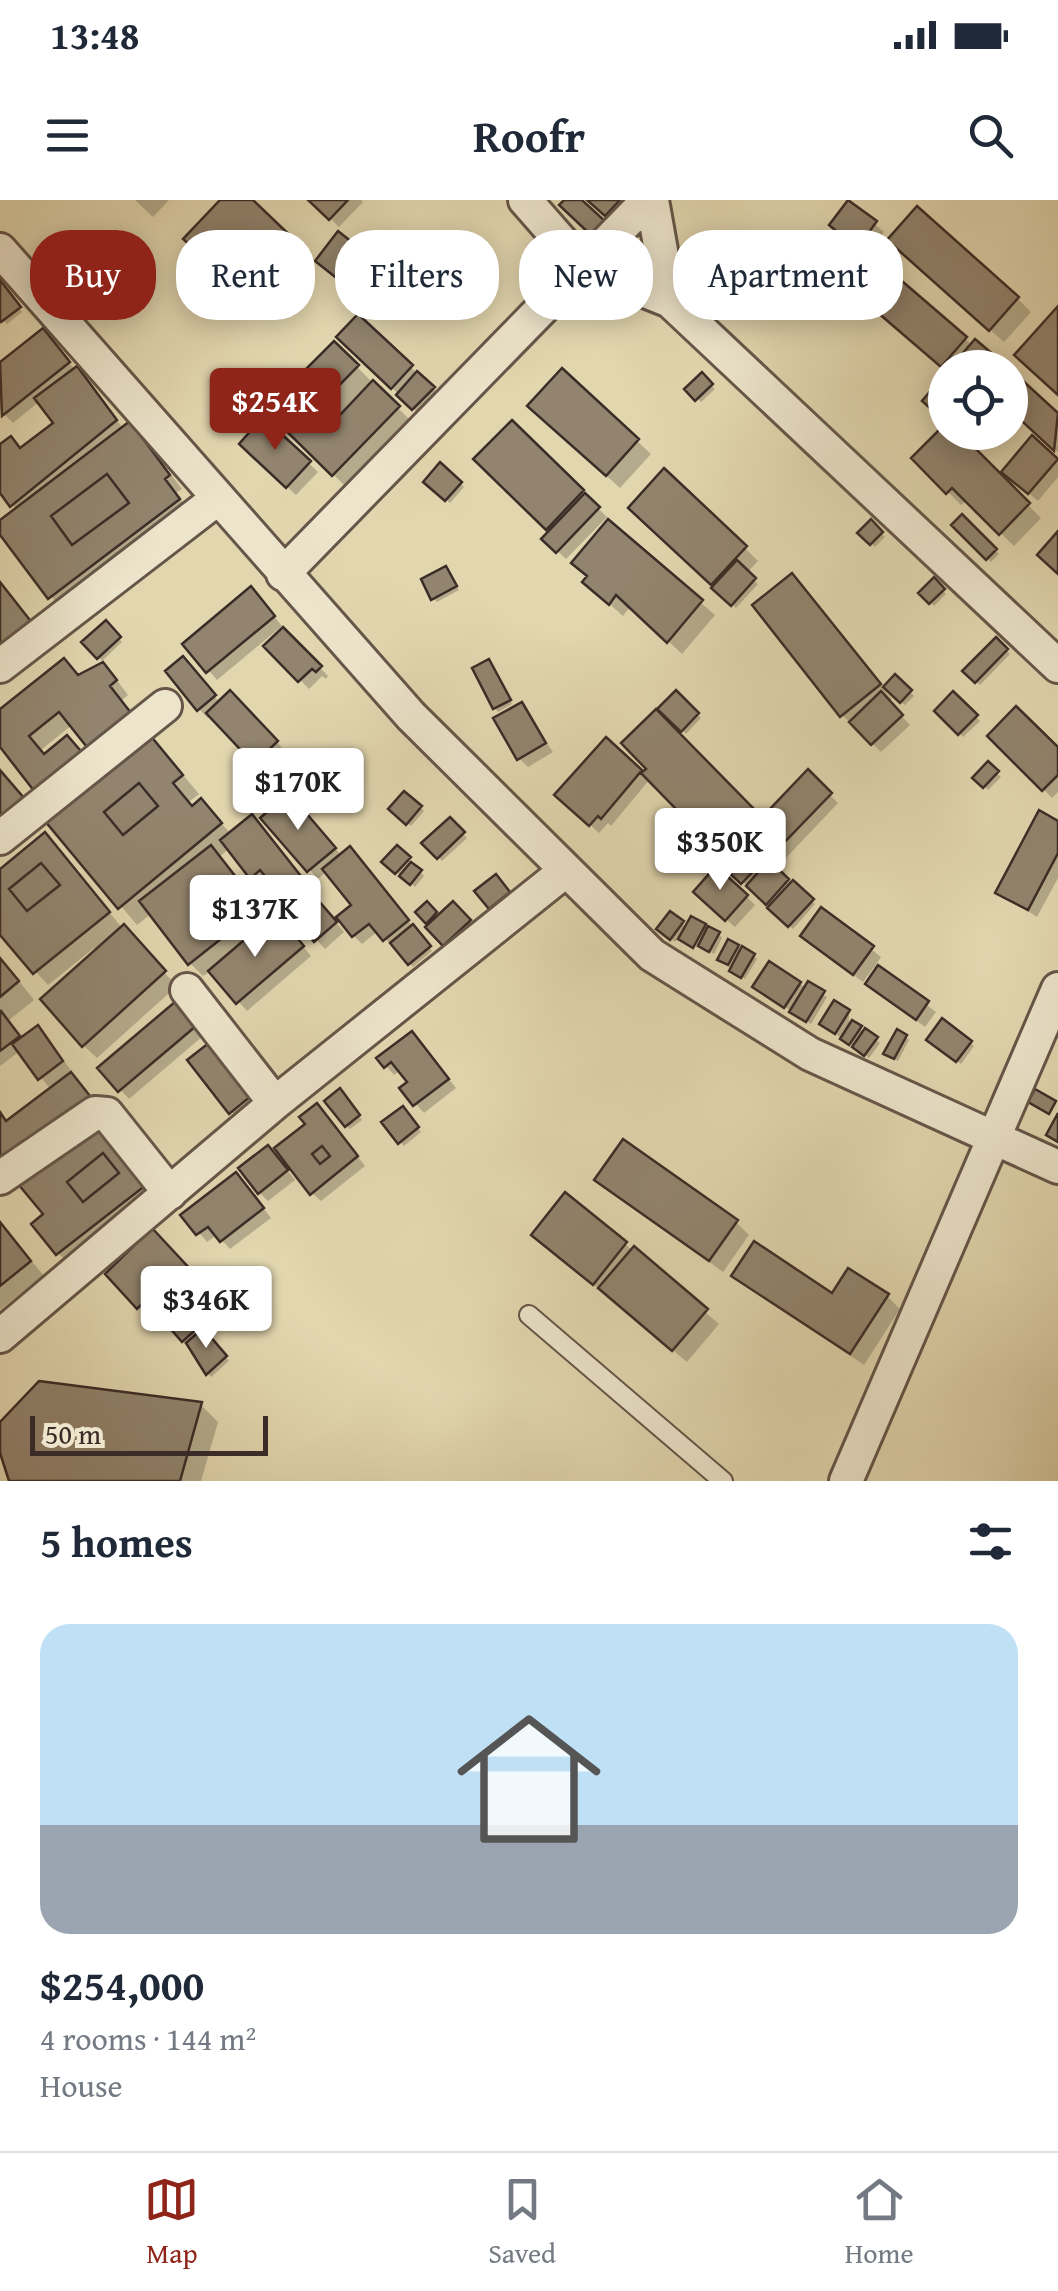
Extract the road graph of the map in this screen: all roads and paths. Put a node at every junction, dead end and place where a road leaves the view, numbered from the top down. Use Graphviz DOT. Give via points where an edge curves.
graph roads {
  1 [pos="525,200"];
  2 [pos="650,200"];
  3 [pos="551,230"];
  4 [pos="620,230"];
  5 [pos="0,250"];
  6 [pos="653,293"];
  7 [pos="670,300"];
  8 [pos="530,320"];
  9 [pos="218,499"];
  10 [pos="282,574"];
  11 [pos="0,666"];
  12 [pos="1058,666"];
  13 [pos="165,706"];
  14 [pos="0,838"];
  15 [pos="564,872"];
  16 [pos="1058,988"];
  17 [pos="187,990"];
  18 [pos="275,1103"];
  19 [pos="995,1140"];
  20 [pos="1058,1167"];
  21 [pos="0,1178"];
  22 [pos="170,1193"];
  23 [pos="529,1315"];
  24 [pos="0,1336"];
  25 [pos="723,1481"];
  26 [pos="846,1481"];
  1 -- 3 [label="street"];
  2 -- 4 [label="street"];
  2 -- 7 [label="street"];
  5 -- 9 [label="street"];
  6 -- 7 [label="street"];
  7 -- 12 [label="street"];
  8 -- 10 [label="street"];
  9 -- 10 [label="street"];
  9 -- 11 [label="street"];
  10 -- 15 [label="street"];
  13 -- 14 [label="street"];
  15 -- 18 [label="street"];
  15 -- 19 [label="street" via="652,955 715,997 810,1054"];
  16 -- 19 [label="street"];
  17 -- 18 [label="street"];
  18 -- 22 [label="street"];
  19 -- 20 [label="street"];
  19 -- 26 [label="street"];
  21 -- 22 [label="street" via="95,1113 107,1114"];
  22 -- 24 [label="street"];
  23 -- 25 [label="lane"];
}
